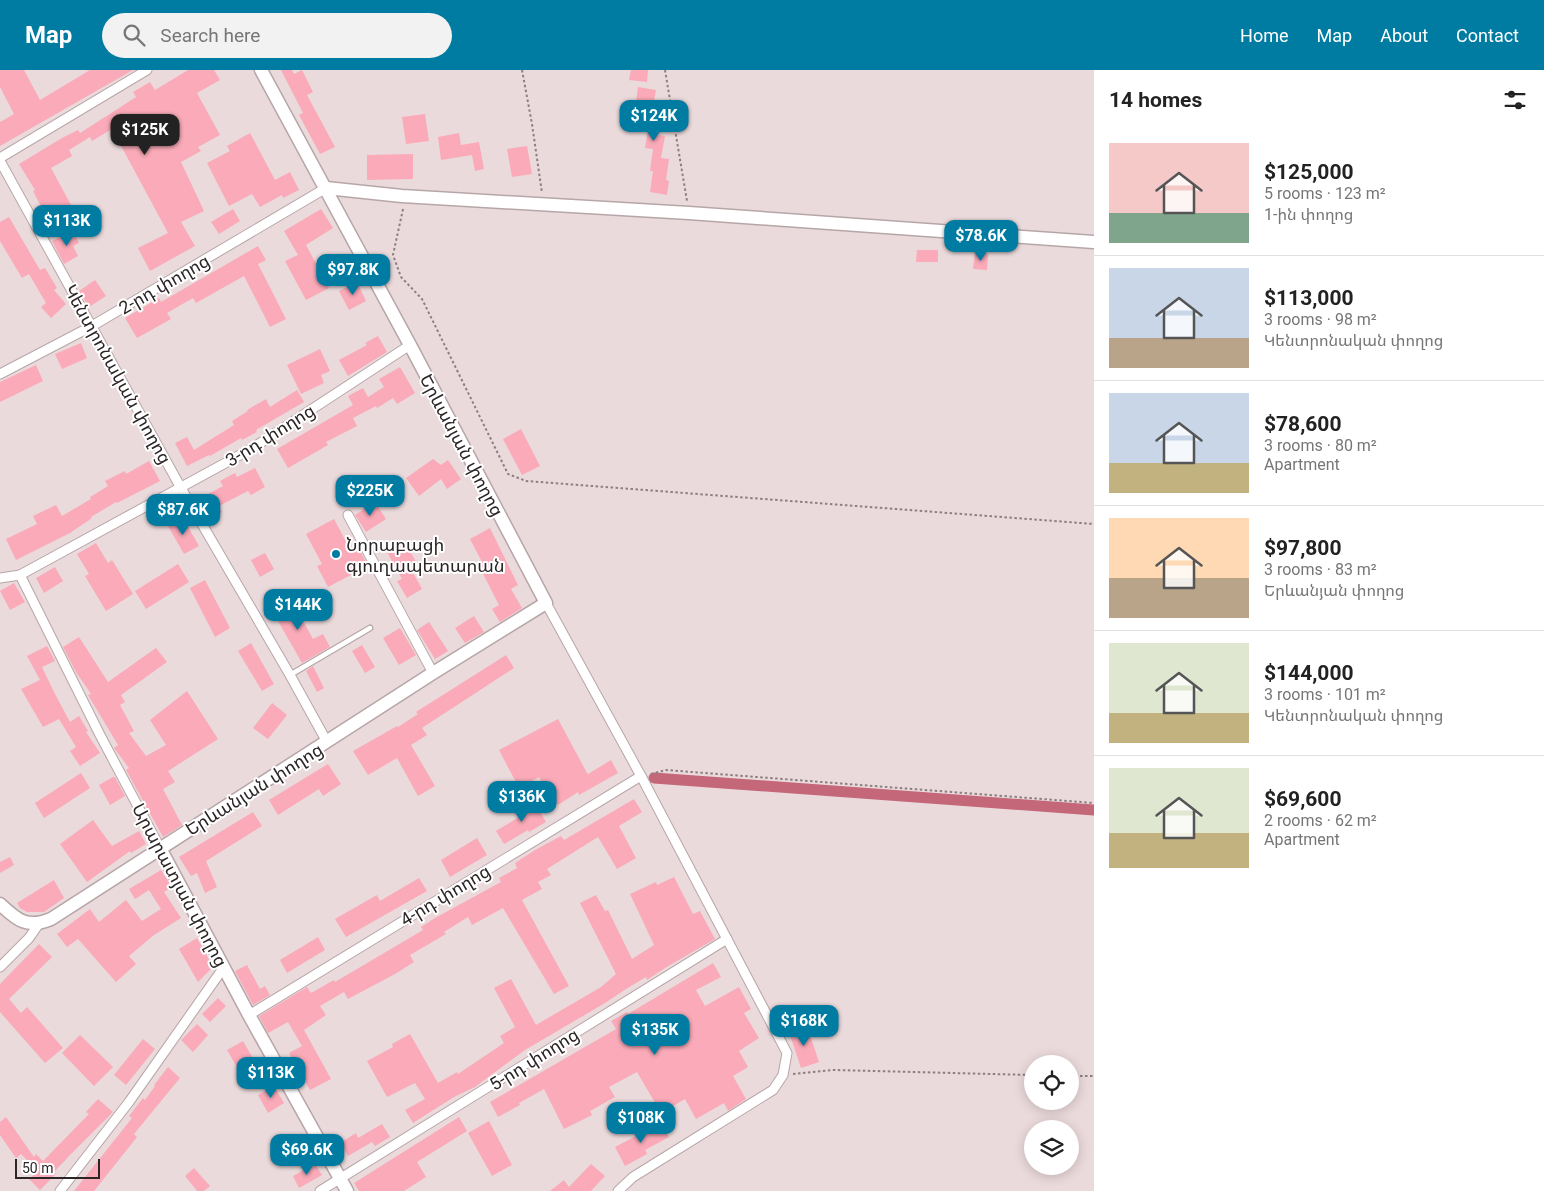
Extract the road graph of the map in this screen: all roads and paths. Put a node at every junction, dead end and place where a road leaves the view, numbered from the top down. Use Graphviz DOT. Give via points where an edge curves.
graph roads {
  1 [pos="147,70"];
  2 [pos="261,70"];
  3 [pos="522,70"];
  4 [pos="665,70"];
  5 [pos="0,160"];
  6 [pos="326,188"];
  7 [pos="402,196"];
  8 [pos="543,204"];
  9 [pos="689,213"];
  10 [pos="1094,242"];
  11 [pos="92,326"];
  12 [pos="410,345"];
  13 [pos="0,374"];
  14 [pos="182,488"];
  15 [pos="348,514"];
  16 [pos="1094,524"];
  17 [pos="20,575"];
  18 [pos="0,578"];
  19 [pos="546,603"];
  20 [pos="370,628"];
  21 [pos="433,674"];
  22 [pos="290,675"];
  23 [pos="327,742"];
  24 [pos="641,776"];
  25 [pos="1094,803"];
  26 [pos="160,848"];
  27 [pos="0,904"];
  28 [pos="38,924"];
  29 [pos="727,939"];
  30 [pos="0,967"];
  31 [pos="224,967"];
  32 [pos="249,1015"];
  33 [pos="783,1075"];
  34 [pos="1024,1075"];
  35 [pos="1079,1076"];
  36 [pos="1094,1076"];
  37 [pos="344,1186"];
  38 [pos="60,1191"];
  39 [pos="320,1191"];
  40 [pos="618,1191"];
  1 -- 5 [label="street"];
  2 -- 6 [label="main road, Երևանյան փողոց"];
  3 -- 8 [label="path"];
  4 -- 9 [label="path"];
  5 -- 11 [label="street, Կենտրոնական փողոց"];
  6 -- 7 [label="main road"];
  6 -- 11 [label="street, 2-րդ փողոց"];
  6 -- 12 [label="main road, Երևանյան փողոց"];
  7 -- 8 [label="main road"];
  7 -- 16 [label="path" via="403,212 394,254 401,277 422,299 508,474 526,482"];
  8 -- 9 [label="main road"];
  9 -- 10 [label="main road"];
  11 -- 13 [label="street, 2-րդ փողոց"];
  11 -- 14 [label="street, Կենտրոնական փողոց"];
  12 -- 14 [label="street, 3-րդ փողոց" via="251,449"];
  12 -- 19 [label="main road, Երևանյան փողոց"];
  14 -- 17 [label="street, 3-րդ փողոց"];
  14 -- 22 [label="street, Կենտրոնական փողոց"];
  15 -- 21 [label="street"];
  17 -- 18 [label="street, 3-րդ փողոց"];
  17 -- 26 [label="street, Արարատյան փողոց"];
  19 -- 21 [label="main road, Երևանյան փողոց"];
  19 -- 24 [label="street"];
  20 -- 22 [label="lane"];
  21 -- 23 [label="main road, Երևանյան փողոց"];
  22 -- 23 [label="street, Կենտրոնական փողոց"];
  23 -- 26 [label="main road, Երևանյան փողոց"];
  24 -- 25 [label="path" via="666,770"];
  24 -- 29 [label="street"];
  24 -- 32 [label="street, 4-րդ փողոց"];
  26 -- 28 [label="main road, Երևանյան փողոց" via="51,919"];
  26 -- 31 [label="main road, Արարատյան փողոց"];
  27 -- 28 [label="main road" via="14,917"];
  28 -- 30 [label="street" via="29,938"];
  29 -- 33 [label="street" via="787,1053"];
  29 -- 37 [label="street, 5-րդ փողոց"];
  31 -- 32 [label="main road, Արարատյան փողոց"];
  31 -- 38 [label="street" via="129,1102"];
  32 -- 37 [label="main road, Արարատյան փողոց"];
  33 -- 34 [label="path" via="834,1070"];
  33 -- 40 [label="street" via="773,1090 633,1177"];
  35 -- 36 [label="path"];
  37 -- 39 [label="street, 5-րդ փողոց"];
}
